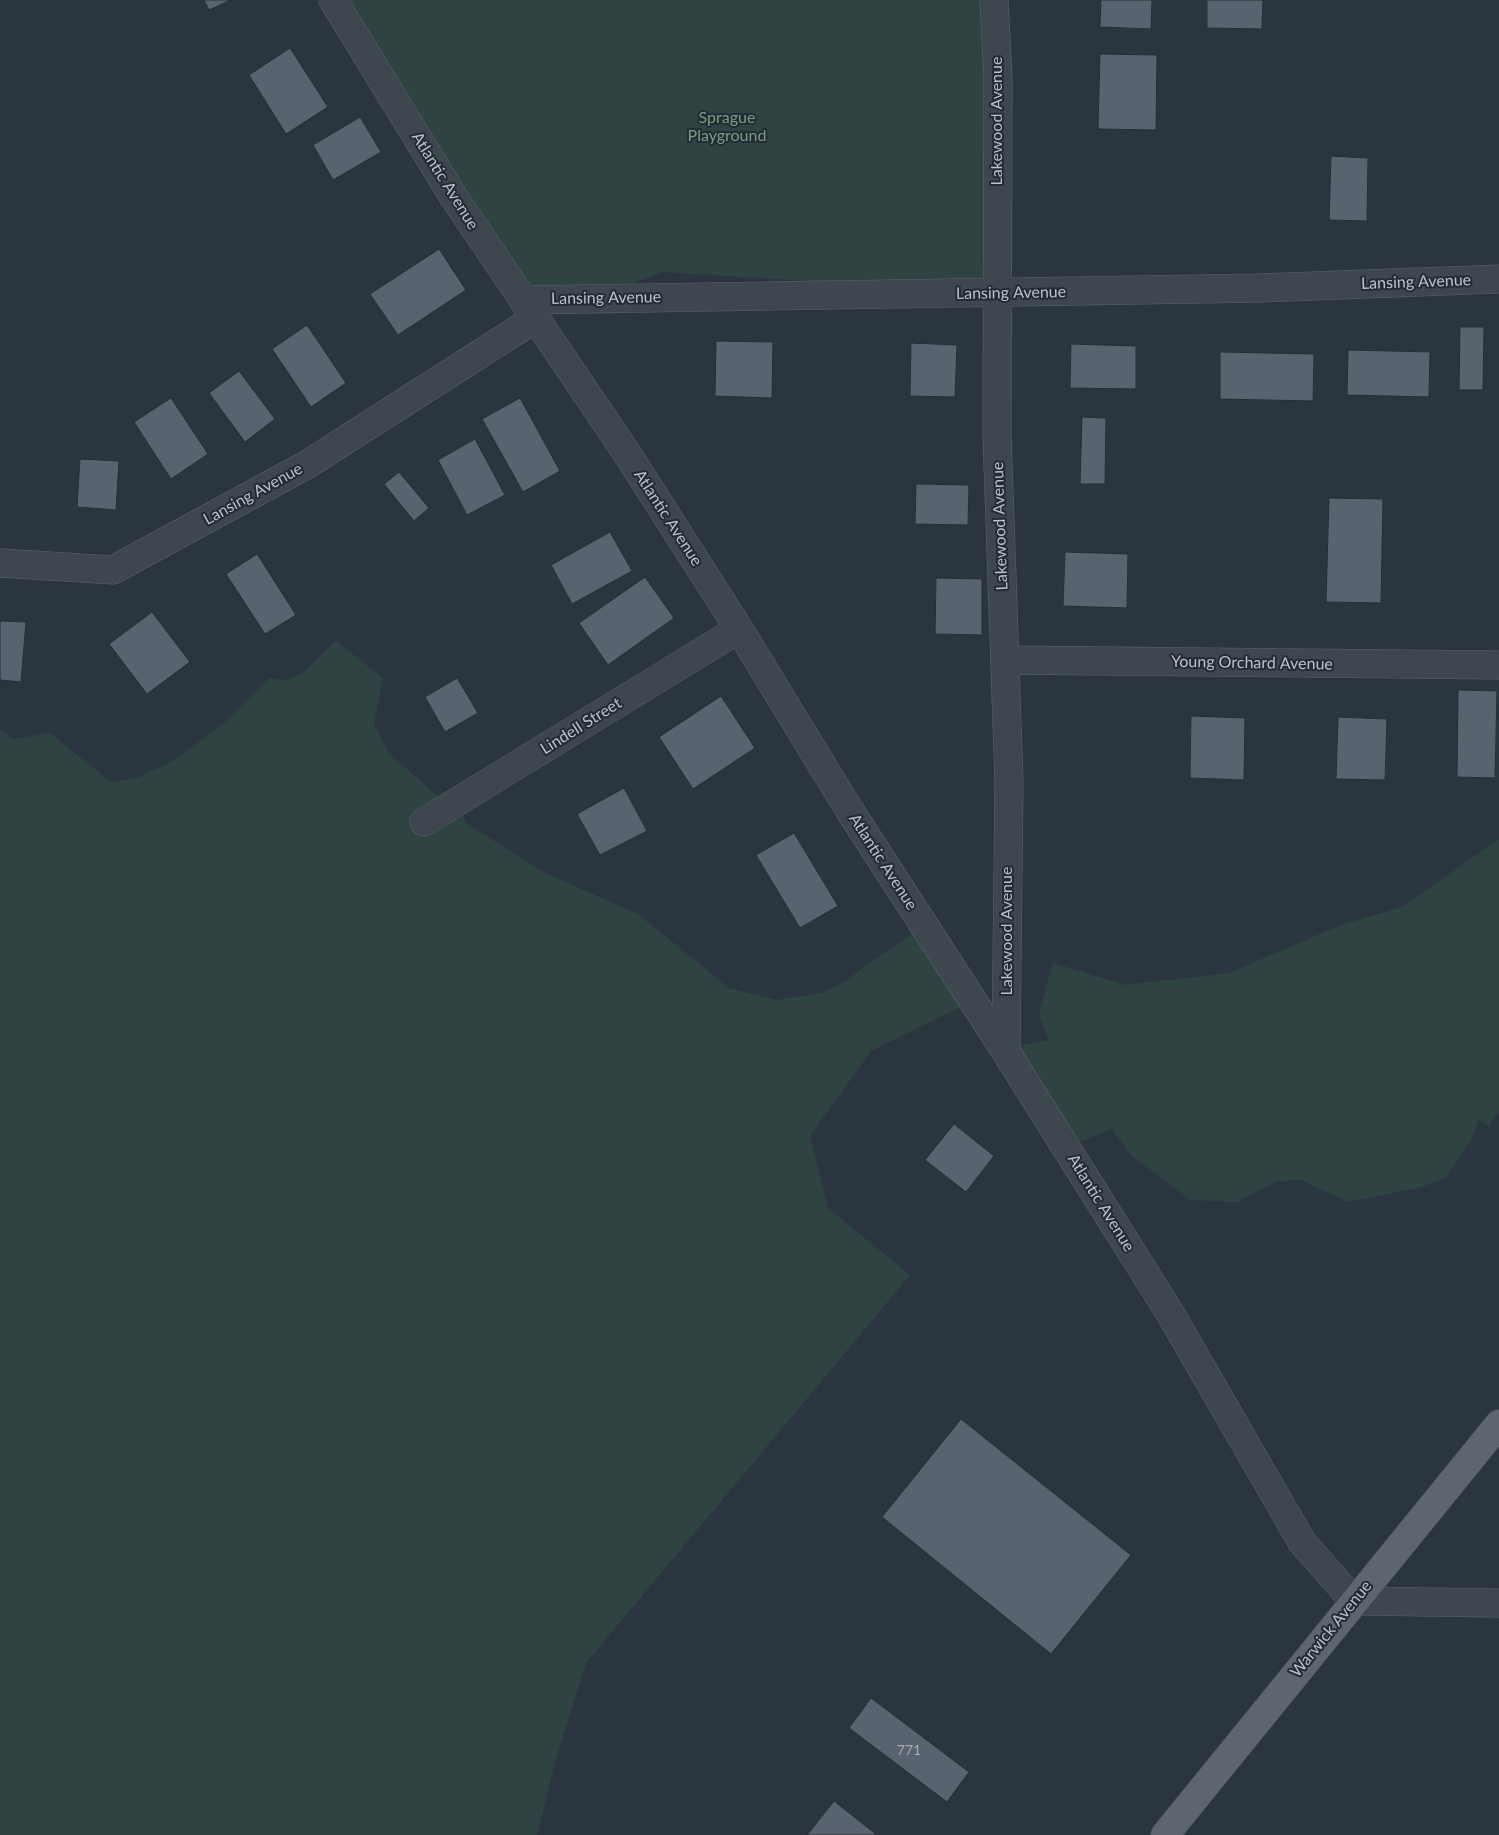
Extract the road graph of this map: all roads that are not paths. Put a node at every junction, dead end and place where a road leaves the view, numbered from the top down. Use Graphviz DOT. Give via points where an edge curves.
graph roads {
  1 [pos="332,0"];
  2 [pos="994,0"];
  3 [pos="1499,279"];
  4 [pos="997,293"];
  5 [pos="530,309"];
  6 [pos="0,563"];
  7 [pos="739,629"];
  8 [pos="1005,660"];
  9 [pos="1499,665"];
  10 [pos="424,822"];
  11 [pos="1006,1052"];
  12 [pos="1499,1424"];
  13 [pos="1354,1601"];
  14 [pos="1499,1603"];
  15 [pos="1165,1835"];
  1 -- 5 [label="street, Atlantic Avenue" via="453,196"];
  2 -- 4 [label="street, Lakewood Avenue" via="998,77"];
  3 -- 4 [label="street, Lansing Avenue"];
  4 -- 5 [label="street, Lansing Avenue"];
  4 -- 8 [label="street, Lakewood Avenue" via="997,434"];
  5 -- 6 [label="street, Lansing Avenue" via="308,464 113,570"];
  5 -- 7 [label="street, Atlantic Avenue"];
  7 -- 10 [label="street, Lindell Street"];
  7 -- 11 [label="street, Atlantic Avenue" via="850,811"];
  8 -- 9 [label="street, Young Orchard Avenue"];
  8 -- 11 [label="street, Lakewood Avenue" via="1009,781"];
  11 -- 13 [label="street, Atlantic Avenue" via="1170,1313 1302,1542"];
  12 -- 13 [label="main road, Warwick Avenue"];
  13 -- 14 [label="street"];
  13 -- 15 [label="main road, Warwick Avenue"];
}
